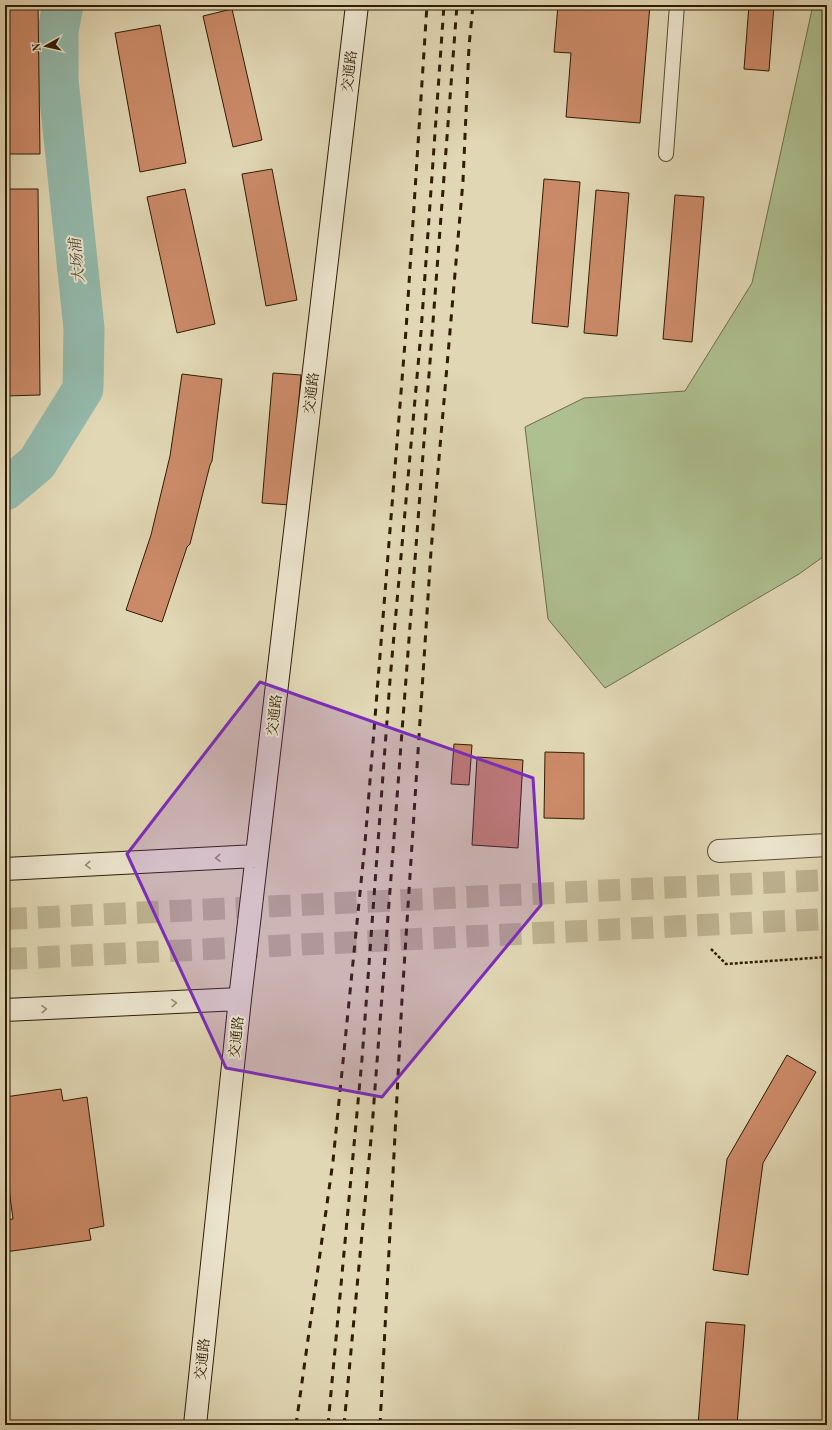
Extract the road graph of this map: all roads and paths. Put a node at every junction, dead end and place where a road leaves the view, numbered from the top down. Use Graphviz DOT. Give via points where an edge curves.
graph roads {
  1 [pos="357,5"];
  2 [pos="677,5"];
  3 [pos="666,154"];
  4 [pos="827,845"];
  5 [pos="719,851"];
  6 [pos="257,856"];
  7 [pos="5,869"];
  8 [pos="712,949"];
  9 [pos="827,957"];
  10 [pos="240,1000"];
  11 [pos="5,1010"];
  12 [pos="194,1425"];
  1 -- 6 [label="main road, 交通路"];
  2 -- 3 [label="lane"];
  4 -- 5 [label="main road"];
  6 -- 7 [label="main road, one-way"];
  6 -- 10 [label="main road, 交通路"];
  8 -- 9 [label="path" via="726,964"];
  11 -- 10 [label="main road, one-way"];
  10 -- 12 [label="main road, 交通路"];
}
